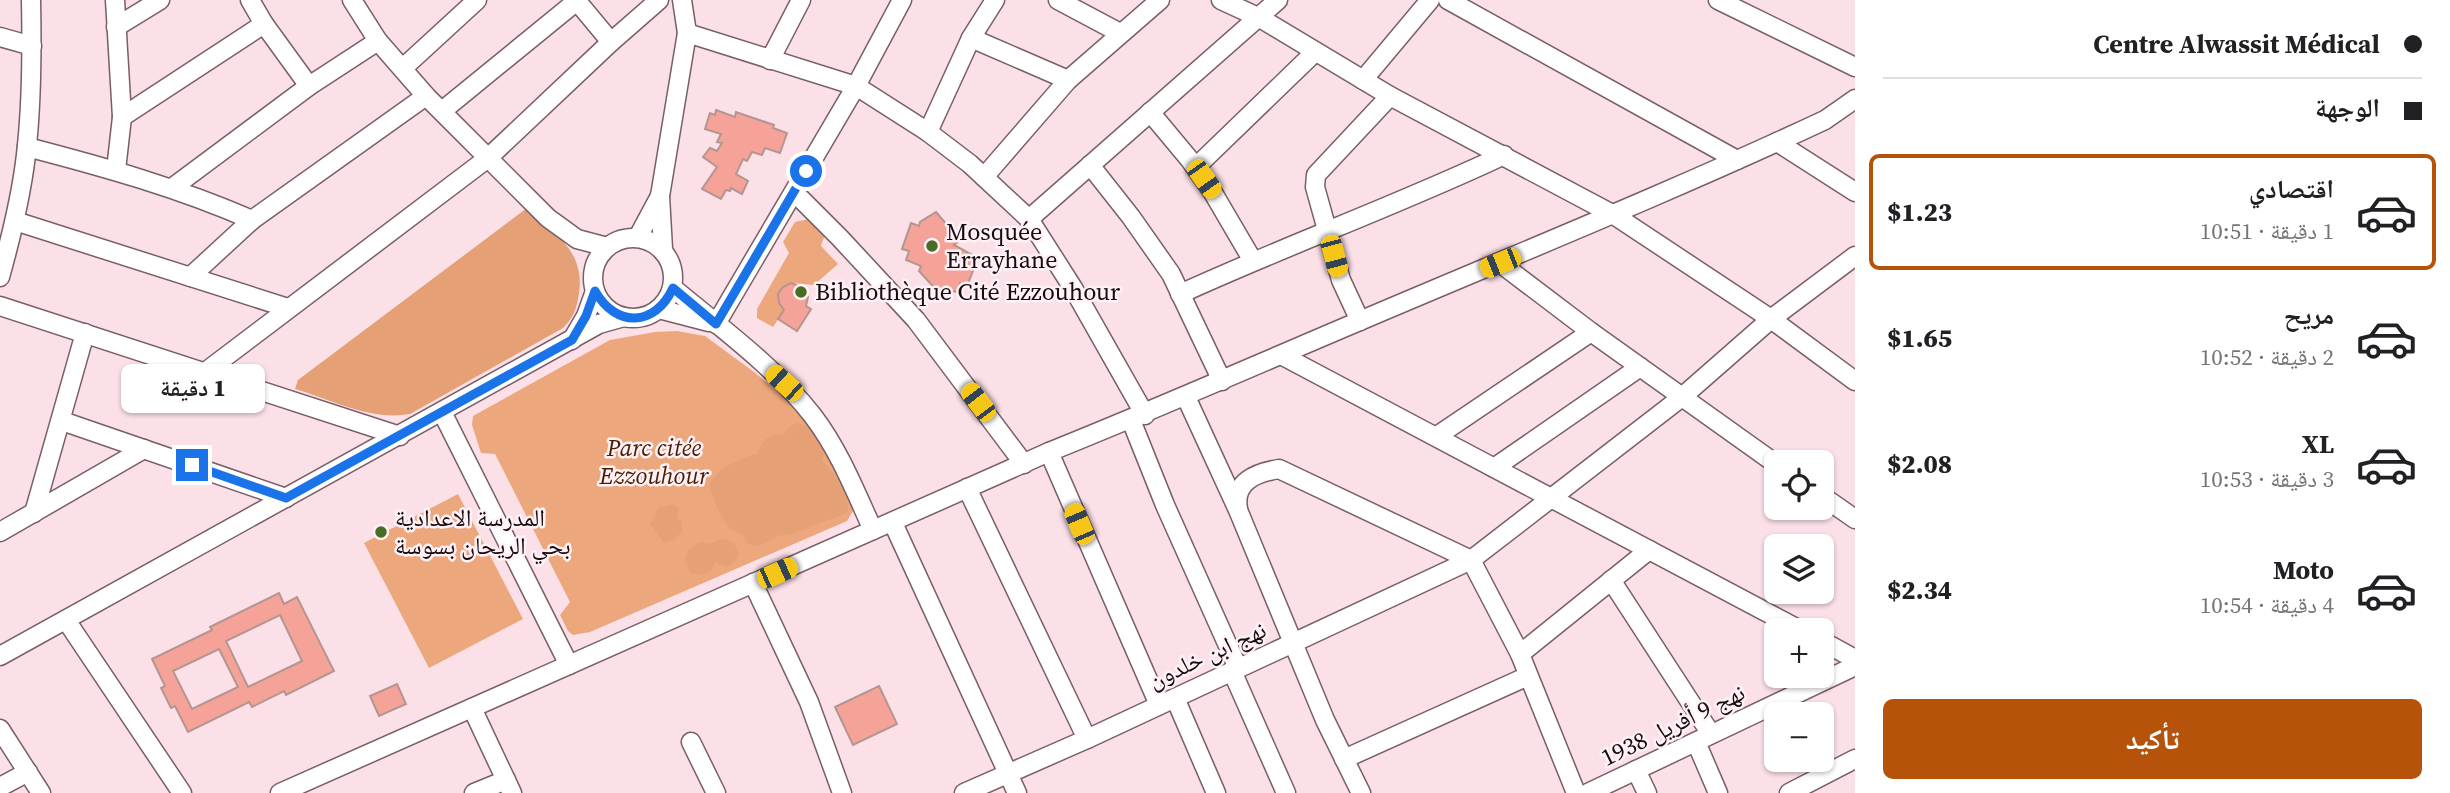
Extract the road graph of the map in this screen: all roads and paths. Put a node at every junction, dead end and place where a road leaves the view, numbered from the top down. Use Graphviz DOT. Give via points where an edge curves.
graph roads {
  1 [pos="31,0"];
  2 [pos="115,0"];
  3 [pos="160,0"];
  4 [pos="250,0"];
  5 [pos="352,0"];
  6 [pos="477,0"];
  7 [pos="577,0"];
  8 [pos="659,0"];
  9 [pos="682,0"];
  10 [pos="801,0"];
  11 [pos="902,0"];
  12 [pos="995,0"];
  13 [pos="1058,0"];
  14 [pos="1160,0"];
  15 [pos="1221,0"];
  16 [pos="1278,0"];
  17 [pos="1430,0"];
  18 [pos="1448,0"];
  19 [pos="1718,0"];
  20 [pos="1260,18"];
  21 [pos="264,23"];
  22 [pos="116,27"];
  23 [pos="687,33"];
  24 [pos="1120,33"];
  25 [pos="0,37"];
  26 [pos="971,38"];
  27 [pos="378,41"];
  28 [pos="611,42"];
  29 [pos="32,46"];
  30 [pos="1315,52"];
  31 [pos="770,60"];
  32 [pos="1855,66"];
  33 [pos="403,68"];
  34 [pos="1363,79"];
  35 [pos="1068,80"];
  36 [pos="309,86"];
  37 [pos="856,86"];
  38 [pos="426,96"];
  39 [pos="1390,96"];
  40 [pos="1855,99"];
  41 [pos="442,111"];
  42 [pos="1150,112"];
  43 [pos="122,117"];
  44 [pos="928,132"];
  45 [pos="1777,142"];
  46 [pos="27,147"];
  47 [pos="1504,155"];
  48 [pos="488,158"];
  49 [pos="1737,160"];
  50 [pos="1090,164"];
  51 [pos="1196,167"];
  52 [pos="116,170"];
  53 [pos="984,177"];
  54 [pos="172,188"];
  55 [pos="794,192"];
  56 [pos="1855,192"];
  57 [pos="660,196"];
  58 [pos="1614,215"];
  59 [pos="1029,219"];
  60 [pos="252,220"];
  61 [pos="15,221"];
  62 [pos="1328,231"];
  63 [pos="638,237"];
  64 [pos="577,239"];
  65 [pos="607,247"];
  66 [pos="663,249"];
  67 [pos="1855,256"];
  68 [pos="1253,261"];
  69 [pos="1500,263"];
  70 [pos="594,270"];
  71 [pos="0,277"];
  72 [pos="190,277"];
  73 [pos="673,288"];
  74 [pos="595,291"];
  75 [pos="1180,294"];
  76 [pos="0,306"];
  77 [pos="288,308"];
  78 [pos="659,309"];
  79 [pos="624,317"];
  80 [pos="1771,319"];
  81 [pos="1360,321"];
  82 [pos="716,324"];
  83 [pos="1591,331"];
  84 [pos="85,333"];
  85 [pos="572,340"];
  86 [pos="1283,356"];
  87 [pos="1640,367"];
  88 [pos="204,373"];
  89 [pos="1854,380"];
  90 [pos="1222,382"];
  91 [pos="1186,397"];
  92 [pos="1682,397"];
  93 [pos="442,412"];
  94 [pos="1138,417"];
  95 [pos="62,421"];
  96 [pos="400,436"];
  97 [pos="1437,436"];
  98 [pos="145,449"];
  99 [pos="1049,453"];
  100 [pos="1764,455"];
  101 [pos="1024,464"];
  102 [pos="1494,468"];
  103 [pos="967,488"];
  104 [pos="286,498"];
  105 [pos="1549,498"];
  106 [pos="1834,504"];
  107 [pos="1238,510"];
  108 [pos="34,513"];
  109 [pos="1855,519"];
  110 [pos="892,523"];
  111 [pos="873,530"];
  112 [pos="0,532"];
  113 [pos="1649,550"];
  114 [pos="1471,560"];
  115 [pos="1611,580"];
  116 [pos="753,583"];
  117 [pos="1777,618"];
  118 [pos="66,620"];
  119 [pos="1294,641"];
  120 [pos="1834,648"];
  121 [pos="1520,654"];
  122 [pos="0,656"];
  123 [pos="1855,659"];
  124 [pos="569,665"];
  125 [pos="1855,666"];
  126 [pos="1235,670"];
  127 [pos="1528,676"];
  128 [pos="1167,701"];
  129 [pos="472,708"];
  130 [pos="0,729"];
  131 [pos="1087,738"];
  132 [pos="1703,738"];
  133 [pos="691,742"];
  134 [pos="1344,759"];
  135 [pos="1855,759"];
  136 [pos="1636,770"];
  137 [pos="28,772"];
  138 [pos="1008,774"];
  139 [pos="509,786"];
  140 [pos="0,787"];
  141 [pos="41,793"];
  142 [pos="182,793"];
  143 [pos="280,793"];
  144 [pos="474,793"];
  145 [pos="716,793"];
  146 [pos="842,793"];
  147 [pos="964,793"];
  148 [pos="1017,793"];
  149 [pos="1216,793"];
  150 [pos="1286,793"];
  151 [pos="1361,793"];
  152 [pos="1576,793"];
  153 [pos="1588,793"];
  154 [pos="1647,793"];
  155 [pos="1718,793"];
  156 [pos="1789,793"];
  1 -- 29 [label="street"];
  2 -- 22 [label="street"];
  3 -- 22 [label="street"];
  4 -- 21 [label="street"];
  5 -- 27 [label="street"];
  6 -- 33 [label="street"];
  7 -- 28 [label="street"];
  7 -- 41 [label="street"];
  8 -- 28 [label="street"];
  9 -- 23 [label="street"];
  10 -- 31 [label="street"];
  11 -- 37 [label="street"];
  12 -- 26 [label="street"];
  13 -- 24 [label="street"];
  14 -- 24 [label="street"];
  15 -- 20 [label="street"];
  16 -- 20 [label="street"];
  17 -- 34 [label="street"];
  18 -- 49 [label="street"];
  19 -- 32 [label="street"];
  20 -- 30 [label="street"];
  20 -- 42 [label="street"];
  21 -- 36 [label="street"];
  21 -- 43 [label="street"];
  22 -- 43 [label="street"];
  23 -- 31 [label="street"];
  23 -- 57 [label="street"];
  24 -- 35 [label="street"];
  25 -- 29 [label="street"];
  26 -- 35 [label="street"];
  26 -- 44 [label="street"];
  27 -- 33 [label="street"];
  27 -- 36 [label="street"];
  28 -- 48 [label="street"];
  29 -- 46 [label="street"];
  30 -- 34 [label="street"];
  30 -- 51 [label="street"];
  31 -- 37 [label="street"];
  33 -- 38 [label="street"];
  34 -- 39 [label="street"];
  35 -- 53 [label="street"];
  36 -- 54 [label="street"];
  37 -- 44 [label="street"];
  37 -- 55 [label="street"];
  38 -- 41 [label="street"];
  38 -- 60 [label="street"];
  39 -- 47 [label="street"];
  39 -- 62 [label="street" via="1316,175"];
  40 -- 45 [label="street" via="1825,120"];
  41 -- 48 [label="street"];
  42 -- 50 [label="street"];
  42 -- 51 [label="street"];
  43 -- 52 [label="street"];
  44 -- 53 [label="street"];
  45 -- 49 [label="street"];
  45 -- 56 [label="street"];
  46 -- 52 [label="street"];
  46 -- 61 [label="street"];
  47 -- 58 [label="street"];
  47 -- 62 [label="street"];
  48 -- 64 [label="street" via="548,218"];
  48 -- 77 [label="street"];
  49 -- 58 [label="street"];
  50 -- 59 [label="street"];
  50 -- 75 [label="street" via="1171,274"];
  51 -- 68 [label="street"];
  52 -- 54 [label="street"];
  53 -- 59 [label="street"];
  54 -- 60 [label="street"];
  55 -- 82 [label="street"];
  55 -- 101 [label="street" via="916,320"];
  57 -- 63 [label="street"];
  57 -- 66 [label="street"];
  58 -- 69 [label="street"];
  58 -- 80 [label="street"];
  59 -- 94 [label="street" via="1073,288"];
  60 -- 72 [label="street"];
  61 -- 71 [label="street"];
  61 -- 72 [label="street"];
  62 -- 68 [label="street"];
  62 -- 81 [label="street" via="1341,280"];
  63 -- 65 [label="street"];
  63 -- 66 [label="street"];
  64 -- 65 [label="street"];
  64 -- 70 [label="street"];
  65 -- 70 [label="street"];
  66 -- 73 [label="street" via="671,261"];
  67 -- 80 [label="street, نهج ابن خلدون"];
  68 -- 75 [label="street"];
  69 -- 81 [label="street"];
  69 -- 83 [label="street"];
  70 -- 74 [label="street"];
  72 -- 77 [label="street"];
  73 -- 78 [label="street"];
  73 -- 82 [label="street"];
  74 -- 79 [label="street" via="612,312"];
  74 -- 85 [label="street"];
  75 -- 90 [label="street"];
  76 -- 84 [label="street"];
  77 -- 88 [label="street"];
  78 -- 79 [label="street"];
  78 -- 82 [label="street"];
  79 -- 85 [label="street" via="599,324"];
  80 -- 89 [label="street"];
  80 -- 92 [label="street, نهج ابن خلدون"];
  81 -- 86 [label="street"];
  82 -- 111 [label="street" via="784,383 814,417 840,458"];
  83 -- 87 [label="street"];
  83 -- 97 [label="street"];
  84 -- 88 [label="street"];
  84 -- 95 [label="street"];
  85 -- 93 [label="street"];
  86 -- 90 [label="street"];
  86 -- 97 [label="street"];
  87 -- 92 [label="street"];
  87 -- 102 [label="street"];
  88 -- 96 [label="street"];
  90 -- 91 [label="street"];
  91 -- 94 [label="street"];
  91 -- 107 [label="street"];
  92 -- 100 [label="street"];
  92 -- 105 [label="street, نهج ابن خلدون"];
  93 -- 96 [label="street"];
  93 -- 124 [label="street"];
  94 -- 99 [label="street"];
  94 -- 126 [label="street" via="1165,505"];
  95 -- 98 [label="street"];
  95 -- 108 [label="street"];
  96 -- 104 [label="street"];
  97 -- 102 [label="street"];
  98 -- 104 [label="street"];
  98 -- 108 [label="street"];
  99 -- 101 [label="street"];
  99 -- 128 [label="street"];
  101 -- 103 [label="street"];
  102 -- 105 [label="street"];
  103 -- 110 [label="street"];
  103 -- 131 [label="street"];
  104 -- 118 [label="street"];
  105 -- 113 [label="street"];
  105 -- 114 [label="street, نهج ابن خلدون"];
  106 -- 109 [label="street"];
  107 -- 114 [label="street" via="1239,488 1264,472 1279,469"];
  107 -- 119 [label="street"];
  108 -- 112 [label="street"];
  110 -- 111 [label="street"];
  110 -- 138 [label="street"];
  111 -- 116 [label="street"];
  113 -- 115 [label="street"];
  113 -- 117 [label="street"];
  114 -- 119 [label="street, نهج ابن خلدون"];
  114 -- 121 [label="street"];
  115 -- 121 [label="street"];
  115 -- 132 [label="street"];
  116 -- 124 [label="street"];
  116 -- 146 [label="street" via="809,702"];
  118 -- 122 [label="street"];
  118 -- 142 [label="street"];
  119 -- 126 [label="street, نهج ابن خلدون"];
  119 -- 134 [label="street"];
  120 -- 123 [label="street"];
  121 -- 127 [label="street"];
  124 -- 129 [label="street"];
  125 -- 132 [label="street, نهج 9 أفريل 1938"];
  126 -- 128 [label="street, نهج ابن خلدون"];
  126 -- 150 [label="street"];
  127 -- 134 [label="street"];
  127 -- 152 [label="street"];
  128 -- 131 [label="street, نهج ابن خلدون"];
  128 -- 149 [label="street"];
  129 -- 139 [label="street"];
  129 -- 143 [label="street"];
  130 -- 137 [label="street"];
  131 -- 138 [label="street, نهج ابن خلدون"];
  132 -- 136 [label="street, نهج 9 أفريل 1938"];
  132 -- 155 [label="street"];
  133 -- 145 [label="street"];
  134 -- 151 [label="street"];
  135 -- 156 [label="street"];
  136 -- 153 [label="street, نهج 9 أفريل 1938"];
  136 -- 154 [label="street"];
  137 -- 140 [label="street"];
  137 -- 141 [label="street"];
  138 -- 147 [label="street, نهج ابن خلدون"];
  138 -- 148 [label="street"];
  139 -- 144 [label="street"];
}
